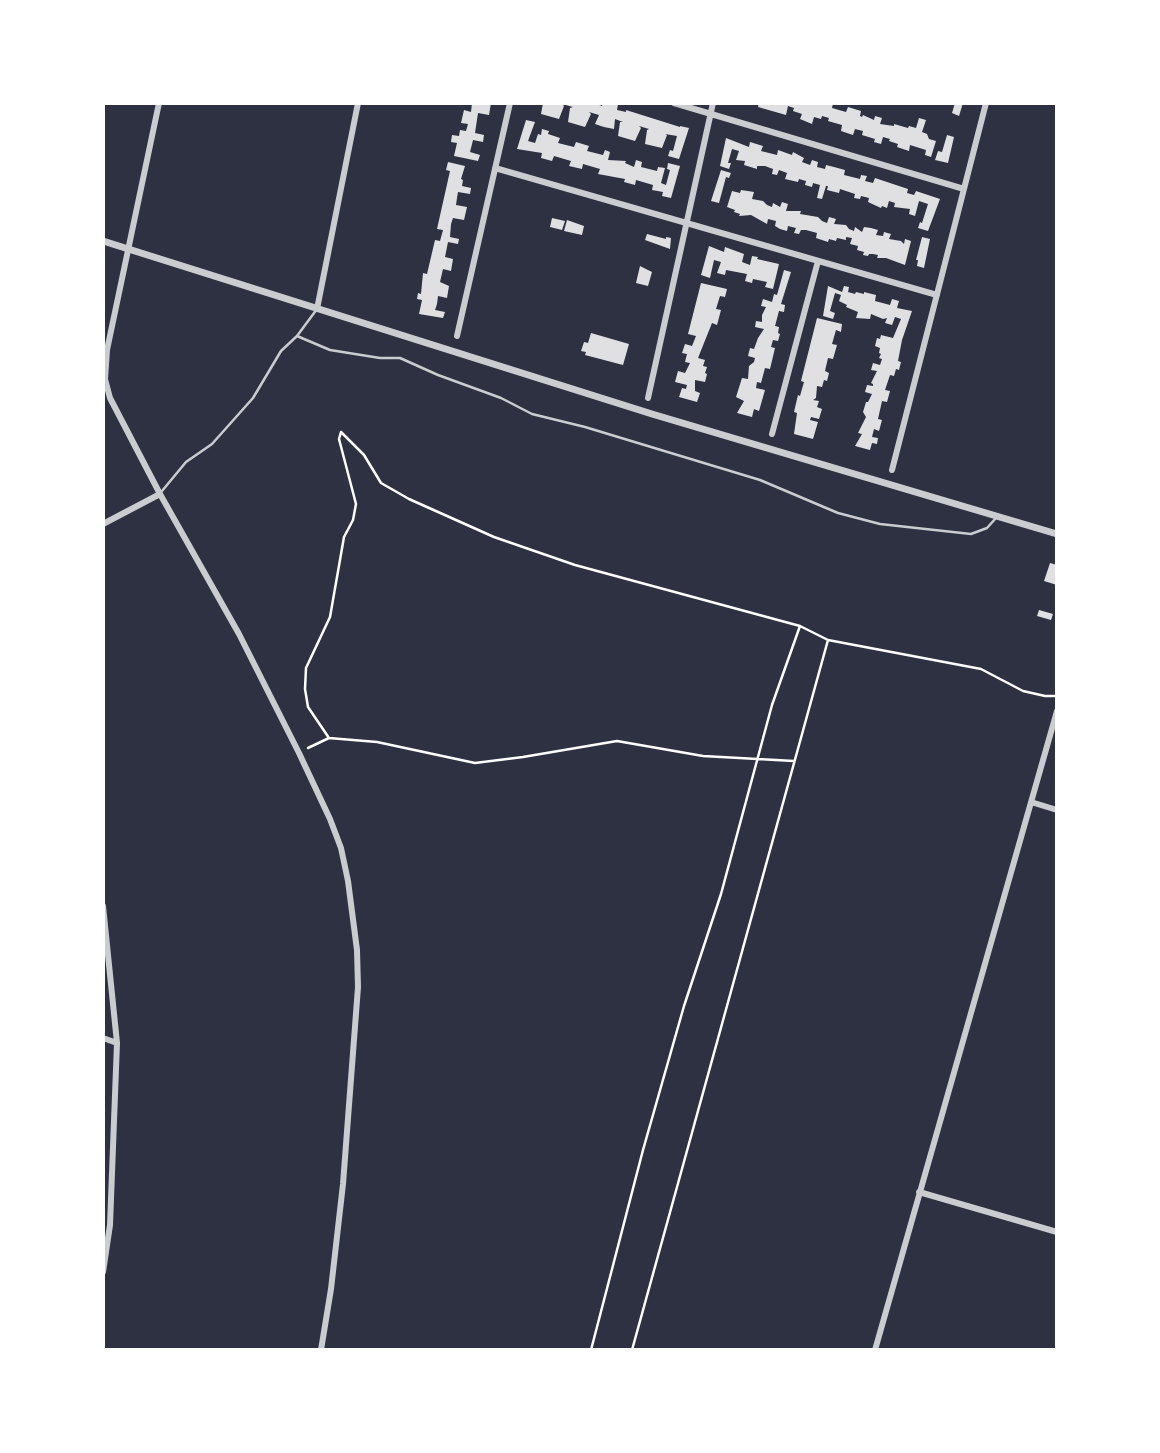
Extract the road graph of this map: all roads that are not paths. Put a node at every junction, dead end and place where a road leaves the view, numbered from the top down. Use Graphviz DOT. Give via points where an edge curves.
graph roads {
  1 [pos="159,103"];
  2 [pos="358,103"];
  3 [pos="510,103"];
  4 [pos="674,103"];
  5 [pos="713,103"];
  6 [pos="986,103"];
  7 [pos="710,114"];
  8 [pos="495,168"];
  9 [pos="964,189"];
  10 [pos="687,223"];
  11 [pos="103,241"];
  12 [pos="129,249"];
  13 [pos="818,261"];
  14 [pos="937,295"];
  15 [pos="317,309"];
  16 [pos="297,336"];
  17 [pos="457,337"];
  18 [pos="104,378"];
  19 [pos="648,398"];
  20 [pos="772,434"];
  21 [pos="892,470"];
  22 [pos="160,494"];
  23 [pos="997,516"];
  24 [pos="103,524"];
  25 [pos="1057,534"];
  26 [pos="1057,711"];
  27 [pos="1031,802"];
  28 [pos="1057,810"];
  29 [pos="103,906"];
  30 [pos="103,1038"];
  31 [pos="117,1043"];
  32 [pos="919,1192"];
  33 [pos="1057,1232"];
  34 [pos="103,1272"];
  35 [pos="321,1350"];
  36 [pos="874,1350"];
  1 -- 12 [label="street"];
  2 -- 15 [label="street"];
  3 -- 8 [label="street"];
  4 -- 7 [label="street"];
  5 -- 7 [label="street"];
  6 -- 9 [label="street"];
  7 -- 9 [label="street"];
  7 -- 10 [label="street"];
  8 -- 10 [label="street"];
  8 -- 17 [label="street"];
  9 -- 14 [label="street"];
  10 -- 13 [label="street"];
  10 -- 19 [label="street"];
  11 -- 12 [label="street"];
  12 -- 15 [label="street"];
  12 -- 18 [label="street"];
  13 -- 14 [label="street"];
  13 -- 20 [label="street"];
  14 -- 21 [label="street"];
  15 -- 16 [label="lane"];
  15 -- 23 [label="street"];
  16 -- 22 [label="lane" via="281,351 253,398 212,444 186,462"];
  16 -- 23 [label="lane" via="330,349 400,358 532,414 761,480 838,513 880,524 971,534 987,528"];
  18 -- 22 [label="street"];
  22 -- 24 [label="street"];
  22 -- 35 [label="street" via="299,753 341,848 348,881 358,987 331,1289"];
  23 -- 25 [label="street"];
  26 -- 27 [label="street"];
  27 -- 28 [label="street"];
  27 -- 32 [label="street"];
  29 -- 31 [label="street"];
  30 -- 31 [label="street"];
  31 -- 34 [label="street" via="110,1225"];
  32 -- 33 [label="street"];
  32 -- 36 [label="street"];
}
